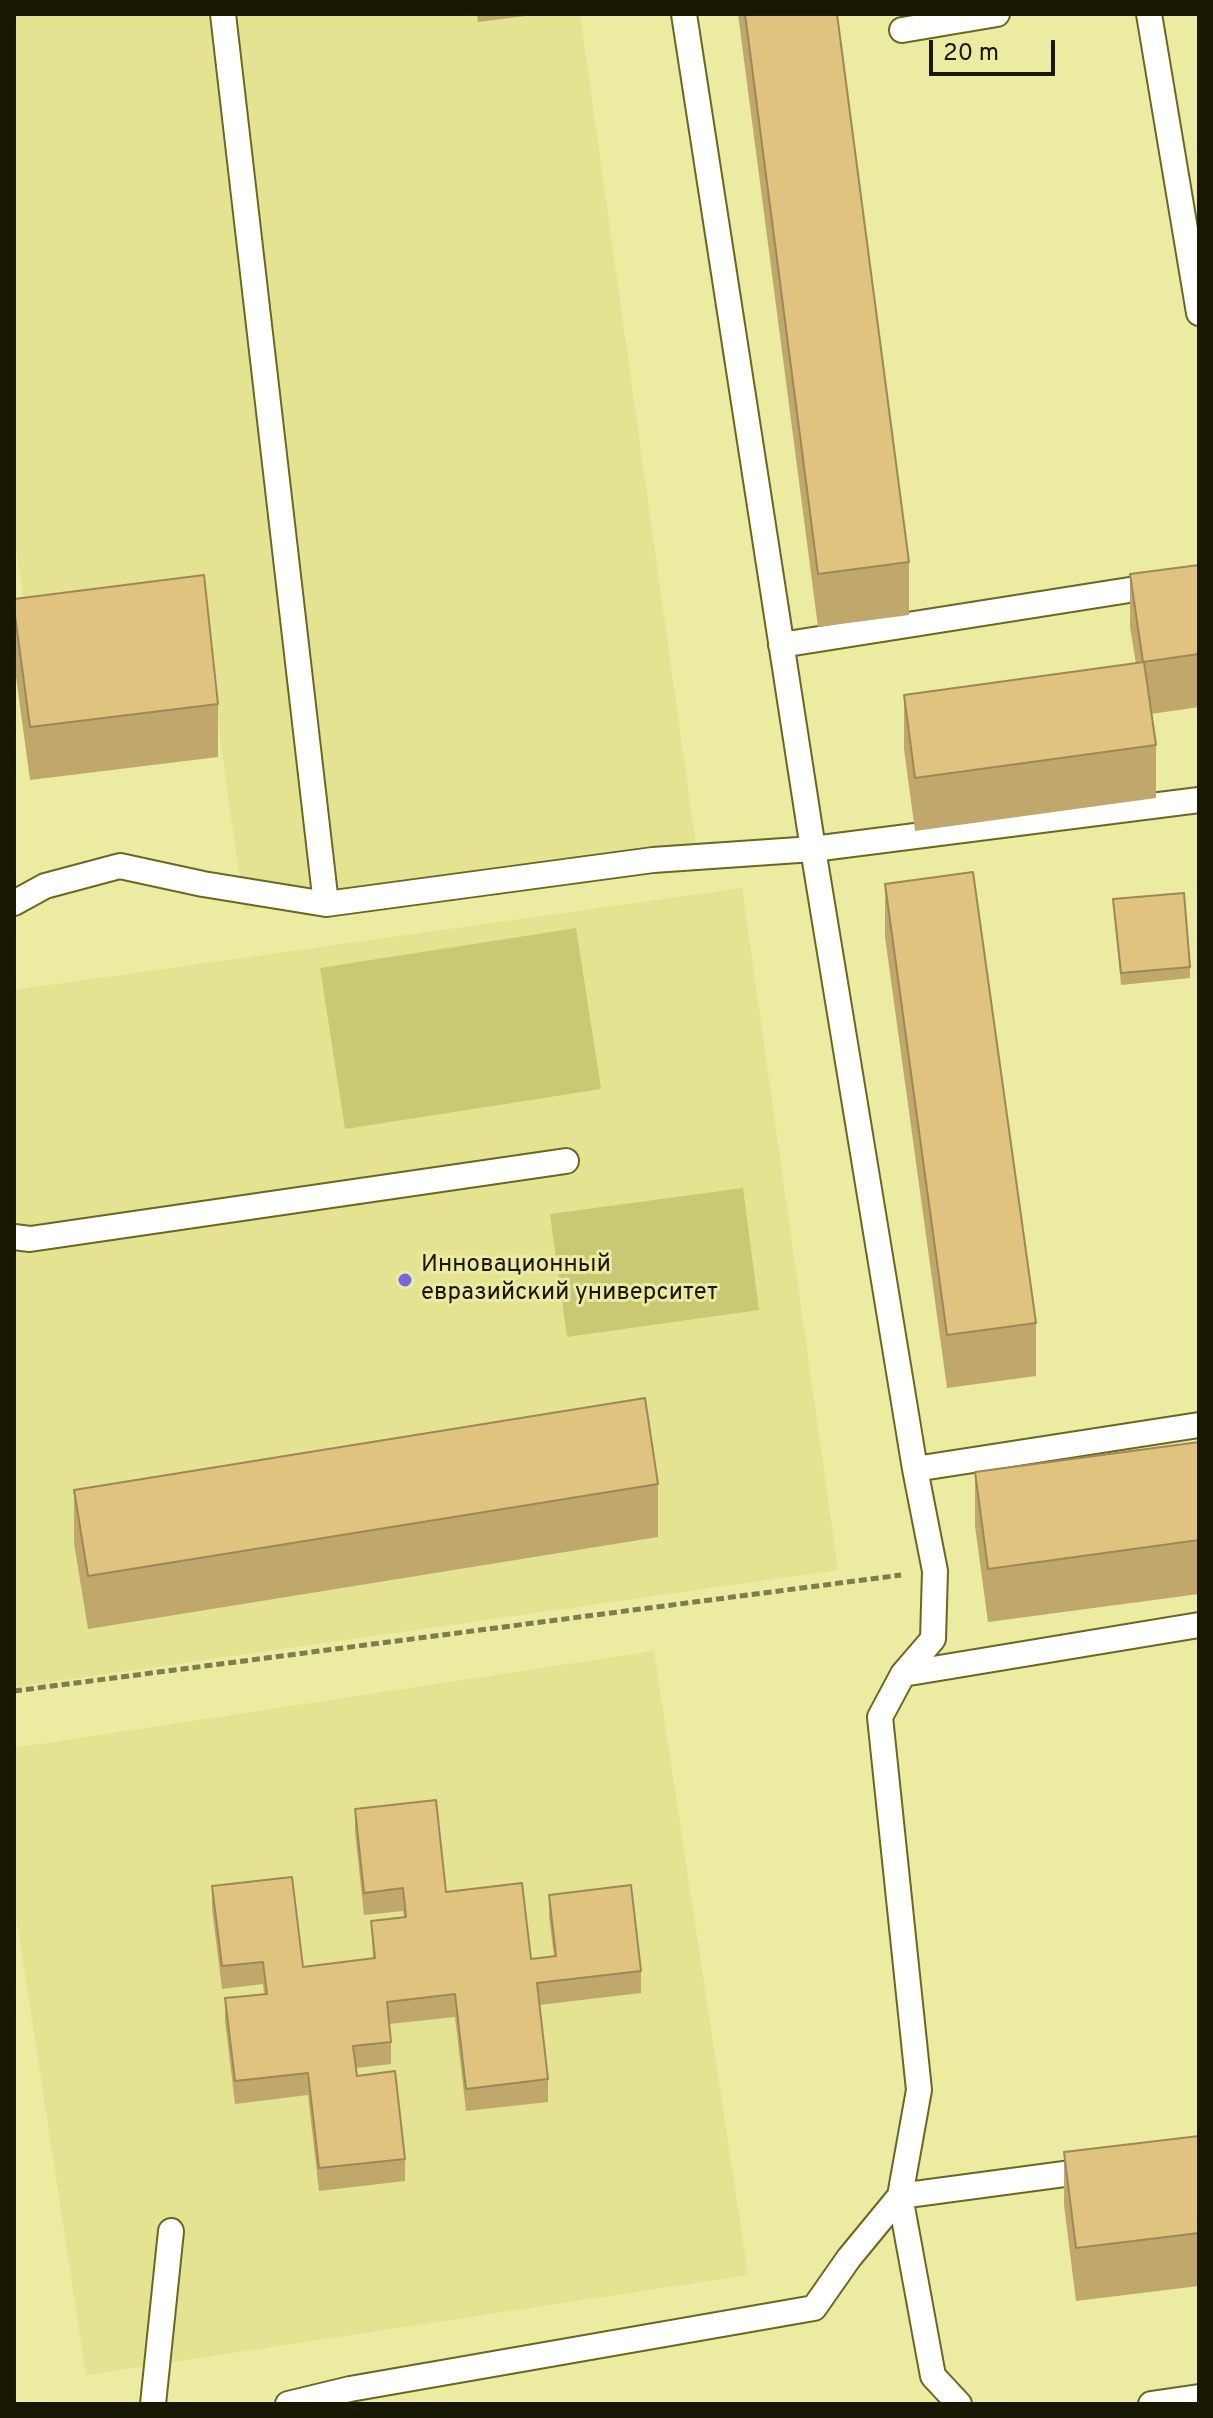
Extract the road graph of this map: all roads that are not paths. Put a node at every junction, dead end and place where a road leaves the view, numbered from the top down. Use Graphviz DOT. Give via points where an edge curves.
graph roads {
  1 [pos="223,14"];
  2 [pos="684,14"];
  3 [pos="997,14"];
  4 [pos="1149,14"];
  5 [pos="902,30"];
  6 [pos="1199,313"];
  7 [pos="1199,579"];
  8 [pos="781,645"];
  9 [pos="1199,800"];
  10 [pos="813,849"];
  11 [pos="14,903"];
  12 [pos="326,904"];
  13 [pos="566,1161"];
  14 [pos="14,1237"];
  15 [pos="1199,1425"];
  16 [pos="915,1469"];
  17 [pos="1199,1625"];
  18 [pos="903,1674"];
  19 [pos="1120,2166"];
  20 [pos="900,2196"];
  21 [pos="171,2231"];
  22 [pos="351,2396"];
  23 [pos="1199,2397"];
  24 [pos="153,2404"];
  25 [pos="288,2404"];
  26 [pos="959,2404"];
  27 [pos="1151,2404"];
  1 -- 12 [label="lane"];
  2 -- 8 [label="lane"];
  3 -- 5 [label="lane"];
  4 -- 6 [label="lane"];
  7 -- 8 [label="lane"];
  8 -- 10 [label="lane"];
  9 -- 10 [label="lane"];
  10 -- 12 [label="lane" via="653,860"];
  10 -- 16 [label="lane"];
  11 -- 12 [label="lane" via="45,886 120,866"];
  13 -- 14 [label="lane" via="30,1239"];
  15 -- 16 [label="lane"];
  16 -- 18 [label="lane" via="935,1571 933,1639"];
  17 -- 18 [label="lane"];
  18 -- 20 [label="lane" via="880,1717 919,2090"];
  19 -- 20 [label="lane"];
  20 -- 22 [label="lane" via="814,2308"];
  20 -- 26 [label="lane" via="933,2376"];
  21 -- 24 [label="lane"];
  22 -- 25 [label="lane"];
  23 -- 27 [label="lane"];
}
